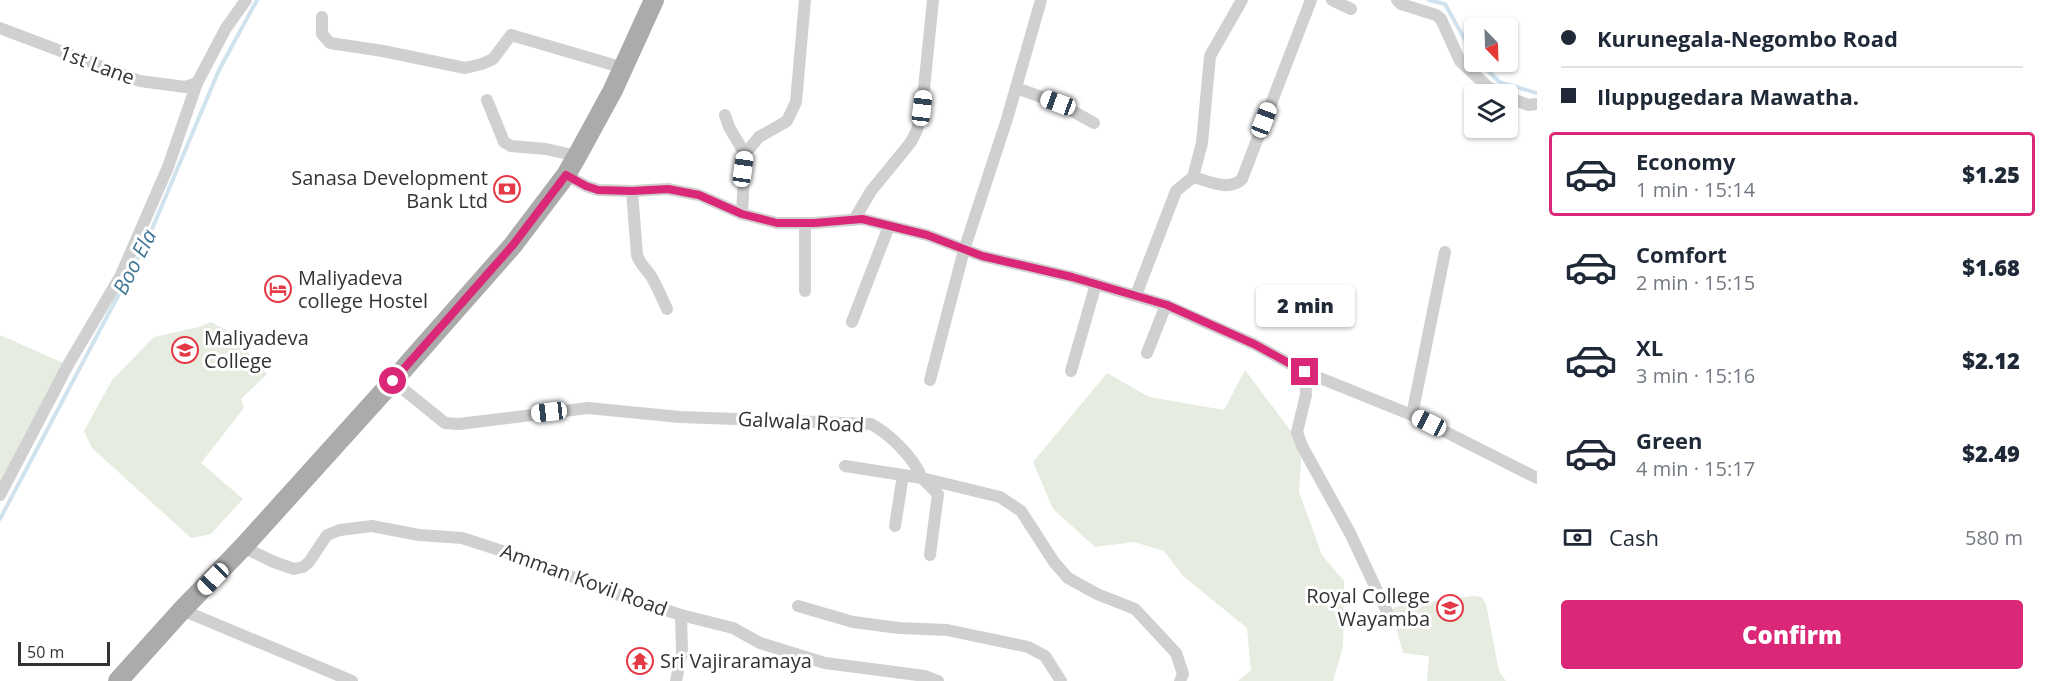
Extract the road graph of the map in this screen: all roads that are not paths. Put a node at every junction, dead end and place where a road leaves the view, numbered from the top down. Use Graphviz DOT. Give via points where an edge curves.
graph roads {
  1 [pos="246,0"];
  2 [pos="654,0"];
  3 [pos="805,0"];
  4 [pos="933,0"];
  5 [pos="1041,0"];
  6 [pos="1242,0"];
  7 [pos="1311,0"];
  8 [pos="1332,0"];
  9 [pos="1398,0"];
  10 [pos="1351,9"];
  11 [pos="322,17"];
  12 [pos="0,28"];
  13 [pos="624,68"];
  14 [pos="197,83"];
  15 [pos="1485,84"];
  16 [pos="1016,88"];
  17 [pos="487,100"];
  18 [pos="1518,101"];
  19 [pos="1537,104"];
  20 [pos="725,115"];
  21 [pos="1094,123"];
  22 [pos="745,154"];
  23 [pos="577,156"];
  24 [pos="566,175"];
  25 [pos="1193,177"];
  26 [pos="632,191"];
  27 [pos="742,214"];
  28 [pos="854,220"];
  29 [pos="805,223"];
  30 [pos="889,226"];
  31 [pos="964,249"];
  32 [pos="1445,252"];
  33 [pos="1096,284"];
  34 [pos="805,291"];
  35 [pos="1136,295"];
  36 [pos="1167,305"];
  37 [pos="667,309"];
  38 [pos="852,322"];
  39 [pos="1147,354"];
  40 [pos="1071,371"];
  41 [pos="1305,372"];
  42 [pos="930,380"];
  43 [pos="393,381"];
  44 [pos="1412,415"];
  45 [pos="845,466"];
  46 [pos="903,475"];
  47 [pos="922,478"];
  48 [pos="1537,478"];
  49 [pos="0,495"];
  50 [pos="896,526"];
  51 [pos="243,547"];
  52 [pos="930,555"];
  53 [pos="798,606"];
  54 [pos="182,610"];
  55 [pos="681,615"];
  56 [pos="1389,616"];
  57 [pos="118,681"];
  58 [pos="352,681"];
  59 [pos="676,681"];
  60 [pos="938,681"];
  61 [pos="1061,681"];
  62 [pos="1179,681"];
  1 -- 14 [label="street"];
  2 -- 13 [label="main road"];
  3 -- 22 [label="street" via="796,102 788,122 759,137"];
  4 -- 28 [label="street" via="917,130"];
  5 -- 16 [label="street"];
  6 -- 25 [label="street" via="1210,56 1202,143"];
  7 -- 25 [label="street" via="1242,179 1237,185 1228,186"];
  8 -- 10 [label="street"];
  9 -- 15 [label="street" via="1441,18 1460,61"];
  11 -- 13 [label="street" via="322,34 330,43 465,68 493,59 511,35"];
  12 -- 14 [label="street, 1st Lane" via="140,81 185,87"];
  13 -- 23 [label="main road"];
  14 -- 49 [label="street" via="168,167 120,275"];
  16 -- 21 [label="street" via="1058,103"];
  16 -- 31 [label="street"];
  17 -- 23 [label="street" via="504,142"];
  18 -- 19 [label="street"];
  20 -- 22 [label="street"];
  22 -- 27 [label="street"];
  23 -- 24 [label="main road"];
  24 -- 26 [label="street" via="598,190"];
  24 -- 43 [label="main road" via="513,245"];
  25 -- 35 [label="street" via="1176,191"];
  26 -- 27 [label="street" via="668,189 699,195"];
  26 -- 37 [label="street" via="637,255"];
  27 -- 29 [label="street" via="777,223"];
  28 -- 29 [label="street"];
  28 -- 30 [label="street"];
  29 -- 34 [label="street"];
  30 -- 31 [label="street"];
  30 -- 38 [label="street"];
  31 -- 33 [label="street"];
  31 -- 42 [label="street"];
  32 -- 44 [label="street"];
  33 -- 35 [label="street"];
  33 -- 40 [label="street"];
  35 -- 36 [label="street"];
  36 -- 39 [label="street"];
  36 -- 41 [label="street"];
  41 -- 44 [label="street"];
  41 -- 56 [label="street" via="1306,395 1297,432"];
  43 -- 47 [label="street, Galwala Road" via="445,423 588,408 680,417 871,424 883,431 918,468"];
  43 -- 51 [label="main road"];
  44 -- 48 [label="street"];
  45 -- 46 [label="street"];
  46 -- 47 [label="street"];
  46 -- 50 [label="street"];
  47 -- 52 [label="street, Galwala Road" via="938,494"];
  47 -- 62 [label="street" via="1000,497 1021,511 1068,578 1135,609 1176,653 1183,674"];
  51 -- 54 [label="main road"];
  51 -- 55 [label="street, Amman Kovil Road" via="294,568 303,567 327,535 340,530 372,526 462,538"];
  53 -- 61 [label="street" via="854,622 947,630 1028,647 1045,656"];
  54 -- 57 [label="main road"];
  54 -- 58 [label="street"];
  55 -- 59 [label="street" via="682,652"];
  55 -- 60 [label="street, Amman Kovil Road" via="733,628 760,643 825,663 926,676"];
}
